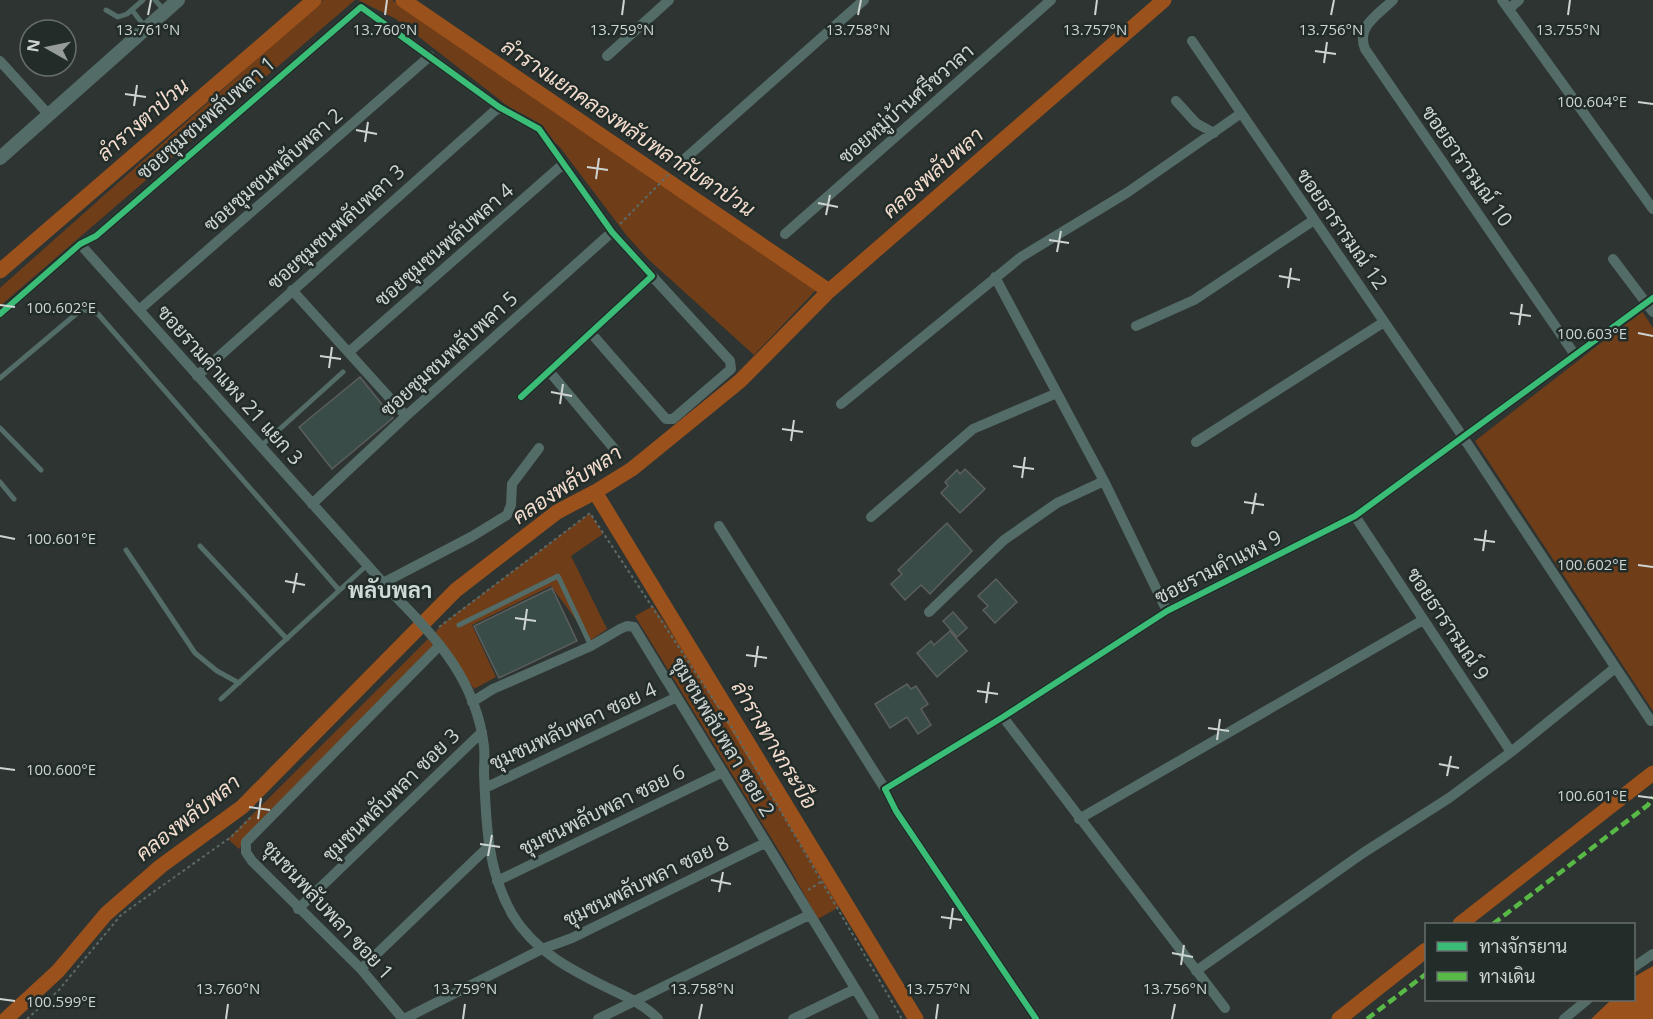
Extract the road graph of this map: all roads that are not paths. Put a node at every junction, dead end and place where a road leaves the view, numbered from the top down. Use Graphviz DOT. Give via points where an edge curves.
graph roads {
  1 [pos="143,0"];
  2 [pos="155,0"];
  3 [pos="178,0"];
  4 [pos="669,0"];
  5 [pos="864,0"];
  6 [pos="1051,0"];
  7 [pos="1393,0"];
  8 [pos="1519,0"];
  9 [pos="1506,4"];
  10 [pos="106,10"];
  11 [pos="132,10"];
  12 [pos="165,11"];
  13 [pos="146,28"];
  14 [pos="1192,41"];
  15 [pos="430,56"];
  16 [pos="607,56"];
  17 [pos="0,61"];
  18 [pos="1176,101"];
  19 [pos="498,106"];
  20 [pos="1240,114"];
  21 [pos="49,115"];
  22 [pos="1214,133"];
  23 [pos="0,158"];
  24 [pos="562,165"];
  25 [pos="679,165"];
  26 [pos="1653,209"];
  27 [pos="1314,220"];
  28 [pos="612,232"];
  29 [pos="785,234"];
  30 [pos="80,244"];
  31 [pos="1613,259"];
  32 [pos="652,276"];
  33 [pos="995,277"];
  34 [pos="292,290"];
  35 [pos="1651,304"];
  36 [pos="139,310"];
  37 [pos="0,314"];
  38 [pos="1384,322"];
  39 [pos="1136,326"];
  40 [pos="591,333"];
  41 [pos="349,352"];
  42 [pos="1575,355"];
  43 [pos="549,371"];
  44 [pos="343,372"];
  45 [pos="197,376"];
  46 [pos="0,378"];
  47 [pos="1057,393"];
  48 [pos="521,396"];
  49 [pos="841,404"];
  50 [pos="405,416"];
  51 [pos="0,428"];
  52 [pos="1463,437"];
  53 [pos="1196,442"];
  54 [pos="261,446"];
  55 [pos="539,448"];
  56 [pos="616,451"];
  57 [pos="41,470"];
  58 [pos="1104,481"];
  59 [pos="0,482"];
  60 [pos="14,499"];
  61 [pos="312,504"];
  62 [pos="1355,516"];
  63 [pos="872,517"];
  64 [pos="719,526"];
  65 [pos="200,546"];
  66 [pos="126,550"];
  67 [pos="367,565"];
  68 [pos="383,583"];
  69 [pos="339,590"];
  70 [pos="1167,611"];
  71 [pos="929,612"];
  72 [pos="1423,620"];
  73 [pos="459,625"];
  74 [pos="287,639"];
  75 [pos="440,645"];
  76 [pos="591,646"];
  77 [pos="1615,668"];
  78 [pos="240,683"];
  79 [pos="677,697"];
  80 [pos="222,699"];
  81 [pos="472,702"];
  82 [pos="1002,717"];
  83 [pos="1651,721"];
  84 [pos="482,732"];
  85 [pos="1511,752"];
  86 [pos="723,772"];
  87 [pos="485,788"];
  88 [pos="885,789"];
  89 [pos="1079,819"];
  90 [pos="765,843"];
  91 [pos="488,847"];
  92 [pos="497,881"];
  93 [pos="298,909"];
  94 [pos="809,915"];
  95 [pos="542,949"];
  96 [pos="1653,954"];
  97 [pos="1635,967"];
  98 [pos="361,969"];
  99 [pos="1196,971"];
  100 [pos="855,988"];
  101 [pos="633,1000"];
  102 [pos="1585,1001"];
  103 [pos="1226,1008"];
  104 [pos="404,1019"];
  105 [pos="598,1019"];
  106 [pos="658,1019"];
  107 [pos="793,1019"];
  108 [pos="874,1019"];
  109 [pos="1036,1019"];
  110 [pos="1564,1019"];
  1 -- 11 [label="lane"];
  2 -- 12 [label="lane"];
  3 -- 12 [label="street"];
  4 -- 16 [label="street"];
  5 -- 25 [label="street"];
  6 -- 29 [label="street, ซอยหมู่บ้านศรีชวาลา"];
  7 -- 42 [label="street, ซอยธารารมณ์ 10" via="1364,28 1361,40 1365,50"];
  8 -- 9 [label="street"];
  9 -- 26 [label="street"];
  10 -- 11 [label="lane" via="118,17"];
  11 -- 13 [label="lane"];
  12 -- 13 [label="street"];
  13 -- 21 [label="street"];
  14 -- 20 [label="street, ซอยธารารมณ์ 12"];
  15 -- 19 [label="street"];
  15 -- 30 [label="street, ซอยชุมชนพลับพลา 1" via="361,7 96,236"];
  15 -- 36 [label="street, ซอยชุมชนพลับพลา 2"];
  17 -- 21 [label="street"];
  18 -- 22 [label="street" via="1196,123"];
  19 -- 24 [label="street" via="538,129"];
  19 -- 34 [label="street, ซอยชุมชนพลับพลา 3"];
  20 -- 22 [label="street"];
  20 -- 27 [label="street, ซอยธารารมณ์ 12"];
  21 -- 23 [label="street"];
  22 -- 33 [label="street"];
  24 -- 28 [label="street"];
  24 -- 41 [label="street, ซอยชุมชนพลับพลา 4"];
  27 -- 38 [label="street, ซอยธารารมณ์ 12"];
  27 -- 39 [label="street" via="1194,300"];
  28 -- 32 [label="street"];
  28 -- 50 [label="street, ซอยชุมชนพลับพลา 5"];
  30 -- 36 [label="street, ซอยรามคำแหง 21 แยก 3"];
  30 -- 37 [label="street"];
  31 -- 35 [label="street"];
  32 -- 40 [label="street"];
  32 -- 40 [label="street" via="730,361 730,369 673,419 666,419"];
  33 -- 47 [label="street"];
  33 -- 49 [label="street"];
  34 -- 41 [label="street"];
  34 -- 45 [label="street, ซอยชุมชนพลับพลา 3"];
  35 -- 42 [label="street, ซอยรามคำแหง 9"];
  36 -- 45 [label="street, ซอยรามคำแหง 21 แยก 3"];
  38 -- 52 [label="street, ซอยธารารมณ์ 12"];
  38 -- 53 [label="street"];
  40 -- 43 [label="street"];
  41 -- 50 [label="street"];
  42 -- 52 [label="street, ซอยรามคำแหง 9"];
  43 -- 48 [label="street"];
  43 -- 56 [label="street"];
  44 -- 54 [label="lane"];
  45 -- 54 [label="street, ซอยรามคำแหง 21 แยก 3"];
  46 -- 69 [label="lane" via="76,312 82,309 98,314"];
  47 -- 58 [label="street"];
  47 -- 63 [label="street" via="973,429"];
  50 -- 61 [label="street, ซอยชุมชนพลับพลา 5"];
  51 -- 57 [label="lane"];
  52 -- 62 [label="street, ซอยรามคำแหง 9"];
  52 -- 77 [label="street, ซอยธารารมณ์ 12"];
  54 -- 61 [label="street, ซอยรามคำแหง 21 แยก 3"];
  55 -- 68 [label="street" via="512,484 512,505 507,515"];
  58 -- 70 [label="street"];
  58 -- 71 [label="street" via="1057,503 1004,540"];
  59 -- 60 [label="lane"];
  61 -- 67 [label="street, ซอยรามคำแหง 21 แยก 3"];
  62 -- 70 [label="street, ซอยรามคำแหง 9"];
  62 -- 72 [label="street, ซอยธารารมณ์ 9"];
  64 -- 88 [label="street"];
  65 -- 74 [label="lane"];
  66 -- 78 [label="lane" via="195,653"];
  67 -- 68 [label="street, ซอยรามคำแหง 21 แยก 3"];
  67 -- 69 [label="lane"];
  68 -- 75 [label="street, ซอยรามคำแหง 21 แยก 3"];
  69 -- 74 [label="lane"];
  70 -- 82 [label="street, ซอยรามคำแหง 9"];
  72 -- 85 [label="street, ซอยธารารมณ์ 9"];
  72 -- 89 [label="street"];
  73 -- 76 [label="lane" via="558,576"];
  74 -- 78 [label="lane"];
  75 -- 81 [label="street, ซอยรามคำแหง 21 แยก 3" via="458,668"];
  75 -- 93 [label="street, ชุมชนพลับพลา ซอย 1" via="246,842 246,852 252,861"];
  76 -- 79 [label="street, ชุมชนพลับพลา ซอย 2" via="627,626 634,627"];
  76 -- 81 [label="street, ชุมชนพลับพลา ซอย 2"];
  77 -- 83 [label="street, ซอยธารารมณ์ 12"];
  77 -- 85 [label="street"];
  78 -- 80 [label="lane"];
  79 -- 86 [label="street, ชุมชนพลับพลา ซอย 2"];
  79 -- 87 [label="street, ชุมชนพลับพลา ซอย 4"];
  81 -- 84 [label="street, ซอยรามคำแหง 21 แยก 3"];
  82 -- 88 [label="street, ซอยรามคำแหง 9"];
  82 -- 89 [label="street"];
  84 -- 87 [label="street, ซอยรามคำแหง 21 แยก 3"];
  84 -- 93 [label="street, ชุมชนพลับพลา ซอย 3"];
  85 -- 99 [label="street"];
  86 -- 90 [label="street, ชุมชนพลับพลา ซอย 2"];
  86 -- 92 [label="street, ชุมชนพลับพลา ซอย 6"];
  87 -- 91 [label="street, ซอยรามคำแหง 21 แยก 3"];
  88 -- 109 [label="street"];
  89 -- 99 [label="street"];
  90 -- 94 [label="street, ชุมชนพลับพลา ซอย 2"];
  90 -- 95 [label="street, ชุมชนพลับพลา ซอย 8"];
  91 -- 92 [label="street, ซอยรามคำแหง 21 แยก 3"];
  91 -- 98 [label="street"];
  92 -- 95 [label="street, ซอยรามคำแหง 21 แยก 3" via="512,914"];
  93 -- 98 [label="street, ชุมชนพลับพลา ซอย 1"];
  94 -- 100 [label="street, ชุมชนพลับพลา ซอย 2"];
  94 -- 101 [label="street"];
  95 -- 101 [label="street, ซอยรามคำแหง 21 แยก 3" via="586,978"];
  95 -- 104 [label="street, ชุมชนพลับพลา ซอย 8"];
  96 -- 97 [label="street"];
  98 -- 104 [label="street, ชุมชนพลับพลา ซอย 1"];
  99 -- 103 [label="street"];
  100 -- 107 [label="street"];
  100 -- 108 [label="street, ชุมชนพลับพลา ซอย 2"];
  101 -- 105 [label="street"];
  101 -- 106 [label="street, ซอยรามคำแหง 21 แยก 3"];
  102 -- 110 [label="street"];
}
